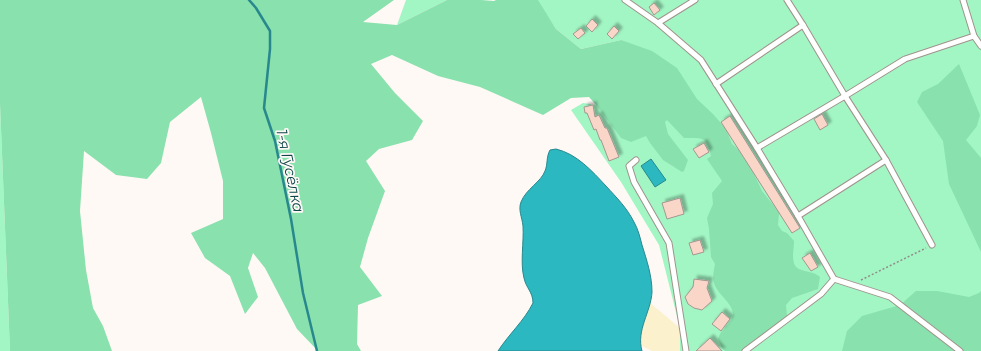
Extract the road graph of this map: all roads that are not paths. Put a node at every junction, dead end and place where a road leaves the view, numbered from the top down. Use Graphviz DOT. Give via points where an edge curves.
graph roads {
  1 [pos="625,0"];
  2 [pos="695,0"];
  3 [pos="787,0"];
  4 [pos="963,0"];
  5 [pos="658,23"];
  6 [pos="803,25"];
  7 [pos="974,36"];
  8 [pos="981,46"];
  9 [pos="716,84"];
  10 [pos="845,96"];
  11 [pos="757,148"];
  12 [pos="636,160"];
  13 [pos="886,160"];
  14 [pos="798,216"];
  15 [pos="932,245"];
  16 [pos="834,279"];
  17 [pos="686,351"];
  18 [pos="745,351"];
  19 [pos="960,351"];
  1 -- 5 [label="lane"];
  2 -- 5 [label="lane"];
  3 -- 6 [label="lane"];
  4 -- 7 [label="lane"];
  5 -- 9 [label="lane" via="701,60"];
  6 -- 9 [label="lane"];
  6 -- 10 [label="lane"];
  7 -- 8 [label="lane"];
  7 -- 10 [label="lane" via="906,59"];
  9 -- 11 [label="lane"];
  10 -- 11 [label="lane"];
  10 -- 13 [label="lane"];
  11 -- 14 [label="lane"];
  12 -- 17 [label="lane" via="629,166 634,182 669,243"];
  13 -- 14 [label="lane"];
  13 -- 15 [label="lane"];
  14 -- 16 [label="lane"];
  16 -- 18 [label="lane" via="821,294"];
  16 -- 19 [label="lane" via="890,297"];
}
